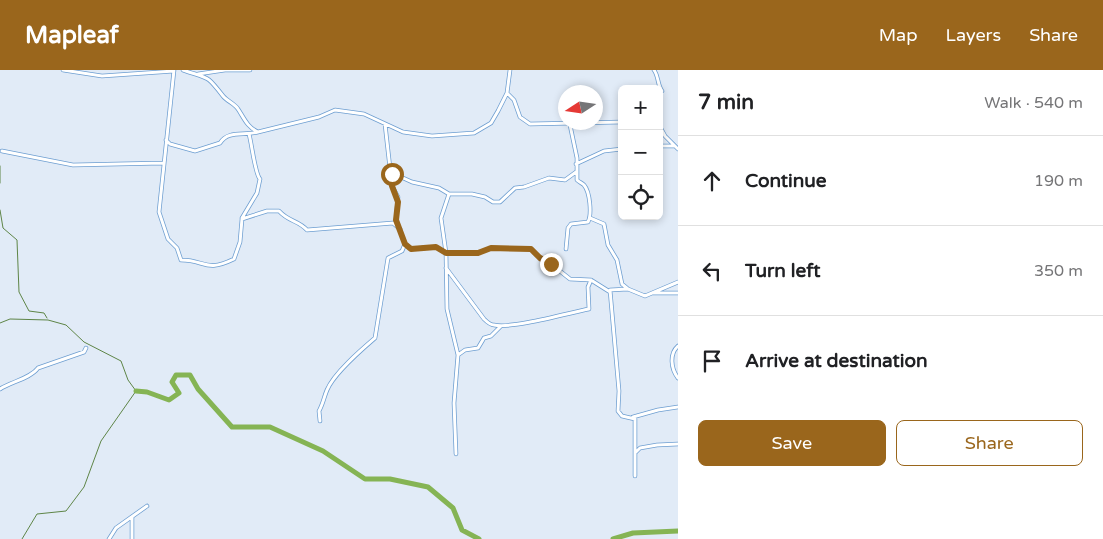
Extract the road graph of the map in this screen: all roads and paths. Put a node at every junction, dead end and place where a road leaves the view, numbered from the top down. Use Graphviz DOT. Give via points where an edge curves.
graph roads {
  1 [pos="63,70"];
  2 [pos="174,70"];
  3 [pos="183,70"];
  4 [pos="250,70"];
  5 [pos="510,70"];
  6 [pos="654,70"];
  7 [pos="198,75"];
  8 [pos="658,85"];
  9 [pos="507,93"];
  10 [pos="618,122"];
  11 [pos="603,123"];
  12 [pos="384,124"];
  13 [pos="558,124"];
  14 [pos="571,130"];
  15 [pos="662,130"];
  16 [pos="258,132"];
  17 [pos="249,134"];
  18 [pos="165,140"];
  19 [pos="663,146"];
  20 [pos="676,148"];
  21 [pos="618,149"];
  22 [pos="2,151"];
  23 [pos="163,163"];
  24 [pos="576,164"];
  25 [pos="576,172"];
  26 [pos="392,174"];
  27 [pos="449,194"];
  28 [pos="590,218"];
  29 [pos="242,219"];
  30 [pos="400,229"];
  31 [pos="405,244"];
  32 [pos="566,249"];
  33 [pos="446,253"];
  34 [pos="446,267"];
  35 [pos="590,280"];
  36 [pos="678,282"];
  37 [pos="628,289"];
  38 [pos="610,292"];
  39 [pos="652,293"];
  40 [pos="678,293"];
  41 [pos="502,326"];
  42 [pos="678,346"];
  43 [pos="86,348"];
  44 [pos="458,355"];
  45 [pos="678,378"];
  46 [pos="0,389"];
  47 [pos="678,408"];
  48 [pos="633,417"];
  49 [pos="320,421"];
  50 [pos="678,444"];
  51 [pos="456,454"];
  52 [pos="635,454"];
  53 [pos="635,476"];
  54 [pos="147,506"];
  55 [pos="132,517"];
  56 [pos="109,539"];
  57 [pos="132,539"];
  1 -- 2 [label="street" via="102,76"];
  2 -- 18 [label="street"];
  3 -- 7 [label="street"];
  4 -- 7 [label="street"];
  5 -- 9 [label="street"];
  6 -- 8 [label="street" via="658,75"];
  7 -- 16 [label="street" via="217,85 245,122"];
  9 -- 12 [label="street" via="491,123 474,133 432,136 403,132"];
  9 -- 13 [label="street" via="526,123"];
  10 -- 11 [label="street"];
  12 -- 16 [label="street" via="364,114 335,110"];
  12 -- 26 [label="street"];
  14 -- 24 [label="street"];
  15 -- 20 [label="street"];
  16 -- 17 [label="street"];
  17 -- 18 [label="street" via="230,135 220,143 195,151"];
  17 -- 29 [label="street" via="256,159 256,175 260,179 257,193"];
  18 -- 23 [label="street"];
  19 -- 20 [label="street"];
  21 -- 24 [label="street" via="604,151"];
  22 -- 23 [label="street" via="74,165"];
  23 -- 29 [label="street" via="159,212 168,239 177,248 181,260 219,266 234,259 240,242"];
  24 -- 25 [label="street"];
  25 -- 27 [label="street" via="564,180 549,178 516,188 500,202 472,194"];
  25 -- 28 [label="street" via="576,180 583,184 588,196"];
  26 -- 27 [label="street"];
  26 -- 30 [label="street" via="392,186 398,202 396,220"];
  27 -- 33 [label="street" via="441,218"];
  28 -- 32 [label="street" via="588,222 571,224"];
  28 -- 37 [label="street" via="604,224 622,284"];
  29 -- 30 [label="street" via="266,211 279,211 287,220 301,223 307,230 393,223"];
  30 -- 31 [label="street"];
  31 -- 33 [label="street" via="411,249 436,247"];
  31 -- 49 [label="street" via="402,251 388,258 375,338 327,388 319,411"];
  33 -- 34 [label="street"];
  33 -- 35 [label="street" via="478,253 491,248 531,249 570,279"];
  34 -- 41 [label="street" via="484,319 492,325"];
  34 -- 44 [label="street" via="447,309"];
  35 -- 38 [label="street"];
  35 -- 41 [label="street" via="590,309"];
  36 -- 39 [label="street"];
  37 -- 38 [label="street" via="612,289"];
  37 -- 39 [label="street" via="645,296"];
  38 -- 48 [label="street" via="618,410 622,416"];
  39 -- 40 [label="street"];
  41 -- 44 [label="street" via="484,338 478,348"];
  42 -- 45 [label="street" via="672,358"];
  43 -- 46 [label="street" via="84,352 38,368 34,374"];
  44 -- 51 [label="street" via="454,404"];
  47 -- 48 [label="street"];
  48 -- 52 [label="street" via="636,422"];
  50 -- 52 [label="street" via="643,447"];
  52 -- 53 [label="street"];
  54 -- 55 [label="street"];
  55 -- 56 [label="street" via="116,528"];
  55 -- 57 [label="street"];
}
